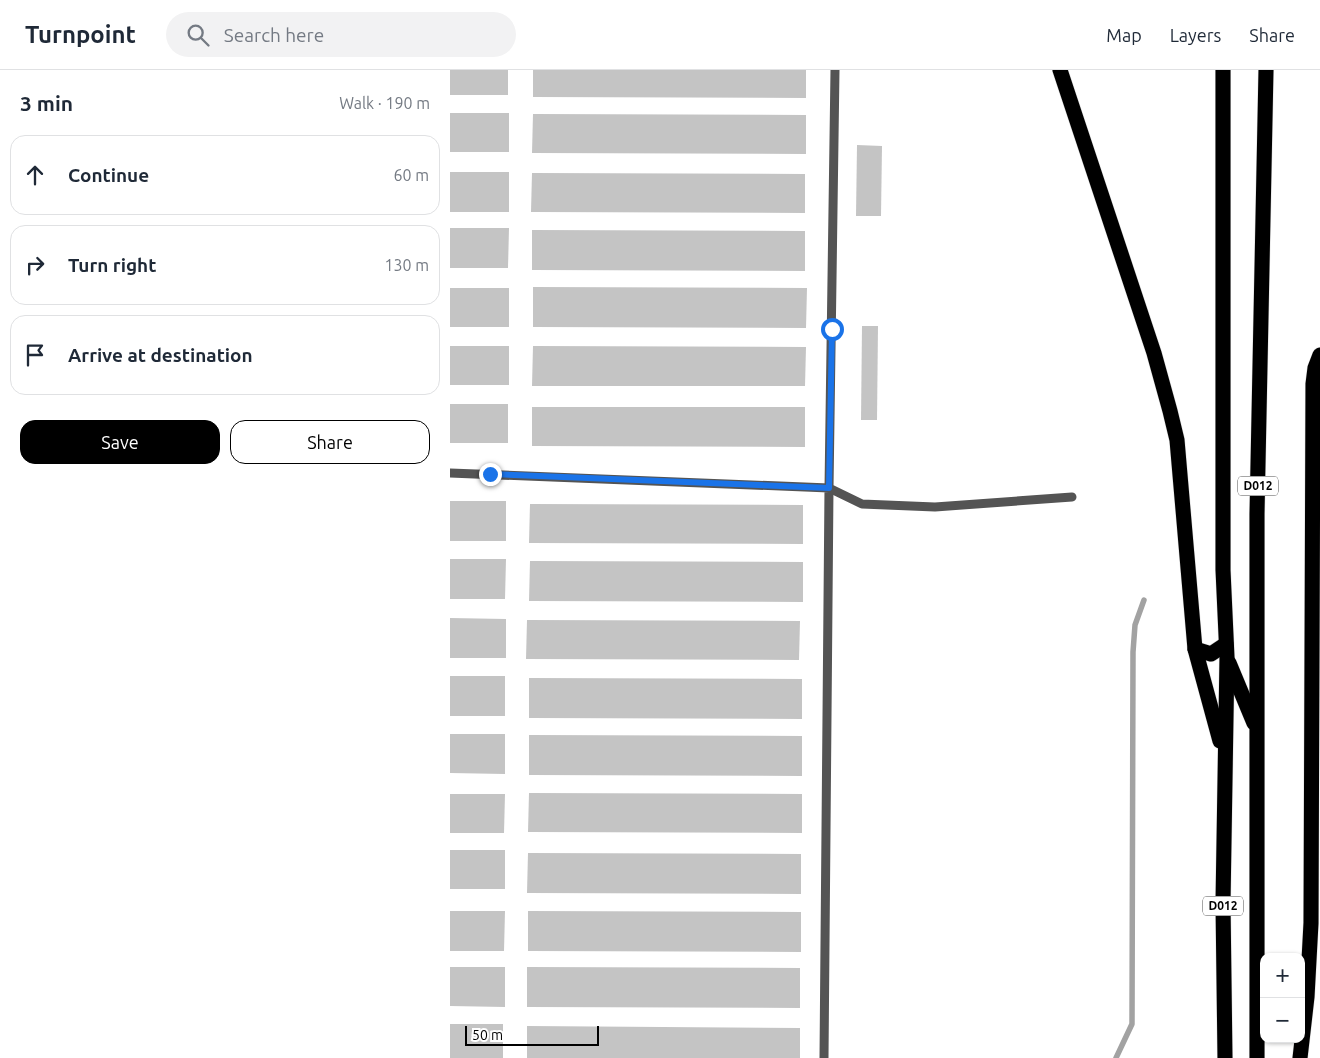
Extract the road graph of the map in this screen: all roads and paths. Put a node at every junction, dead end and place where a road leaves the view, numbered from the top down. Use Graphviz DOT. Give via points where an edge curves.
graph roads {
  1 [pos="835,70"];
  2 [pos="1060,70"];
  3 [pos="1224,70"];
  4 [pos="1266,70"];
  5 [pos="1320,355"];
  6 [pos="450,473"];
  7 [pos="829,488"];
  8 [pos="1072,497"];
  9 [pos="1195,649"];
  10 [pos="1226,651"];
  11 [pos="1256,728"];
  12 [pos="1224,755"];
  13 [pos="824,1058"];
  14 [pos="1225,1058"];
  15 [pos="1257,1058"];
  16 [pos="1300,1058"];
  1 -- 7 [label="lane"];
  2 -- 9 [label="highway" via="1154,353 1177,440"];
  3 -- 10 [label="highway, D012" via="1223,570"];
  4 -- 11 [label="highway, D012"];
  5 -- 16 [label="highway" via="1313,384 1311,923"];
  6 -- 7 [label="lane"];
  7 -- 8 [label="lane" via="862,504 935,507"];
  7 -- 13 [label="lane"];
  9 -- 10 [label="highway" via="1211,654"];
  9 -- 12 [label="highway"];
  10 -- 11 [label="highway"];
  10 -- 12 [label="highway, D012"];
  11 -- 15 [label="highway, D012"];
  12 -- 14 [label="highway, D012"];
}
